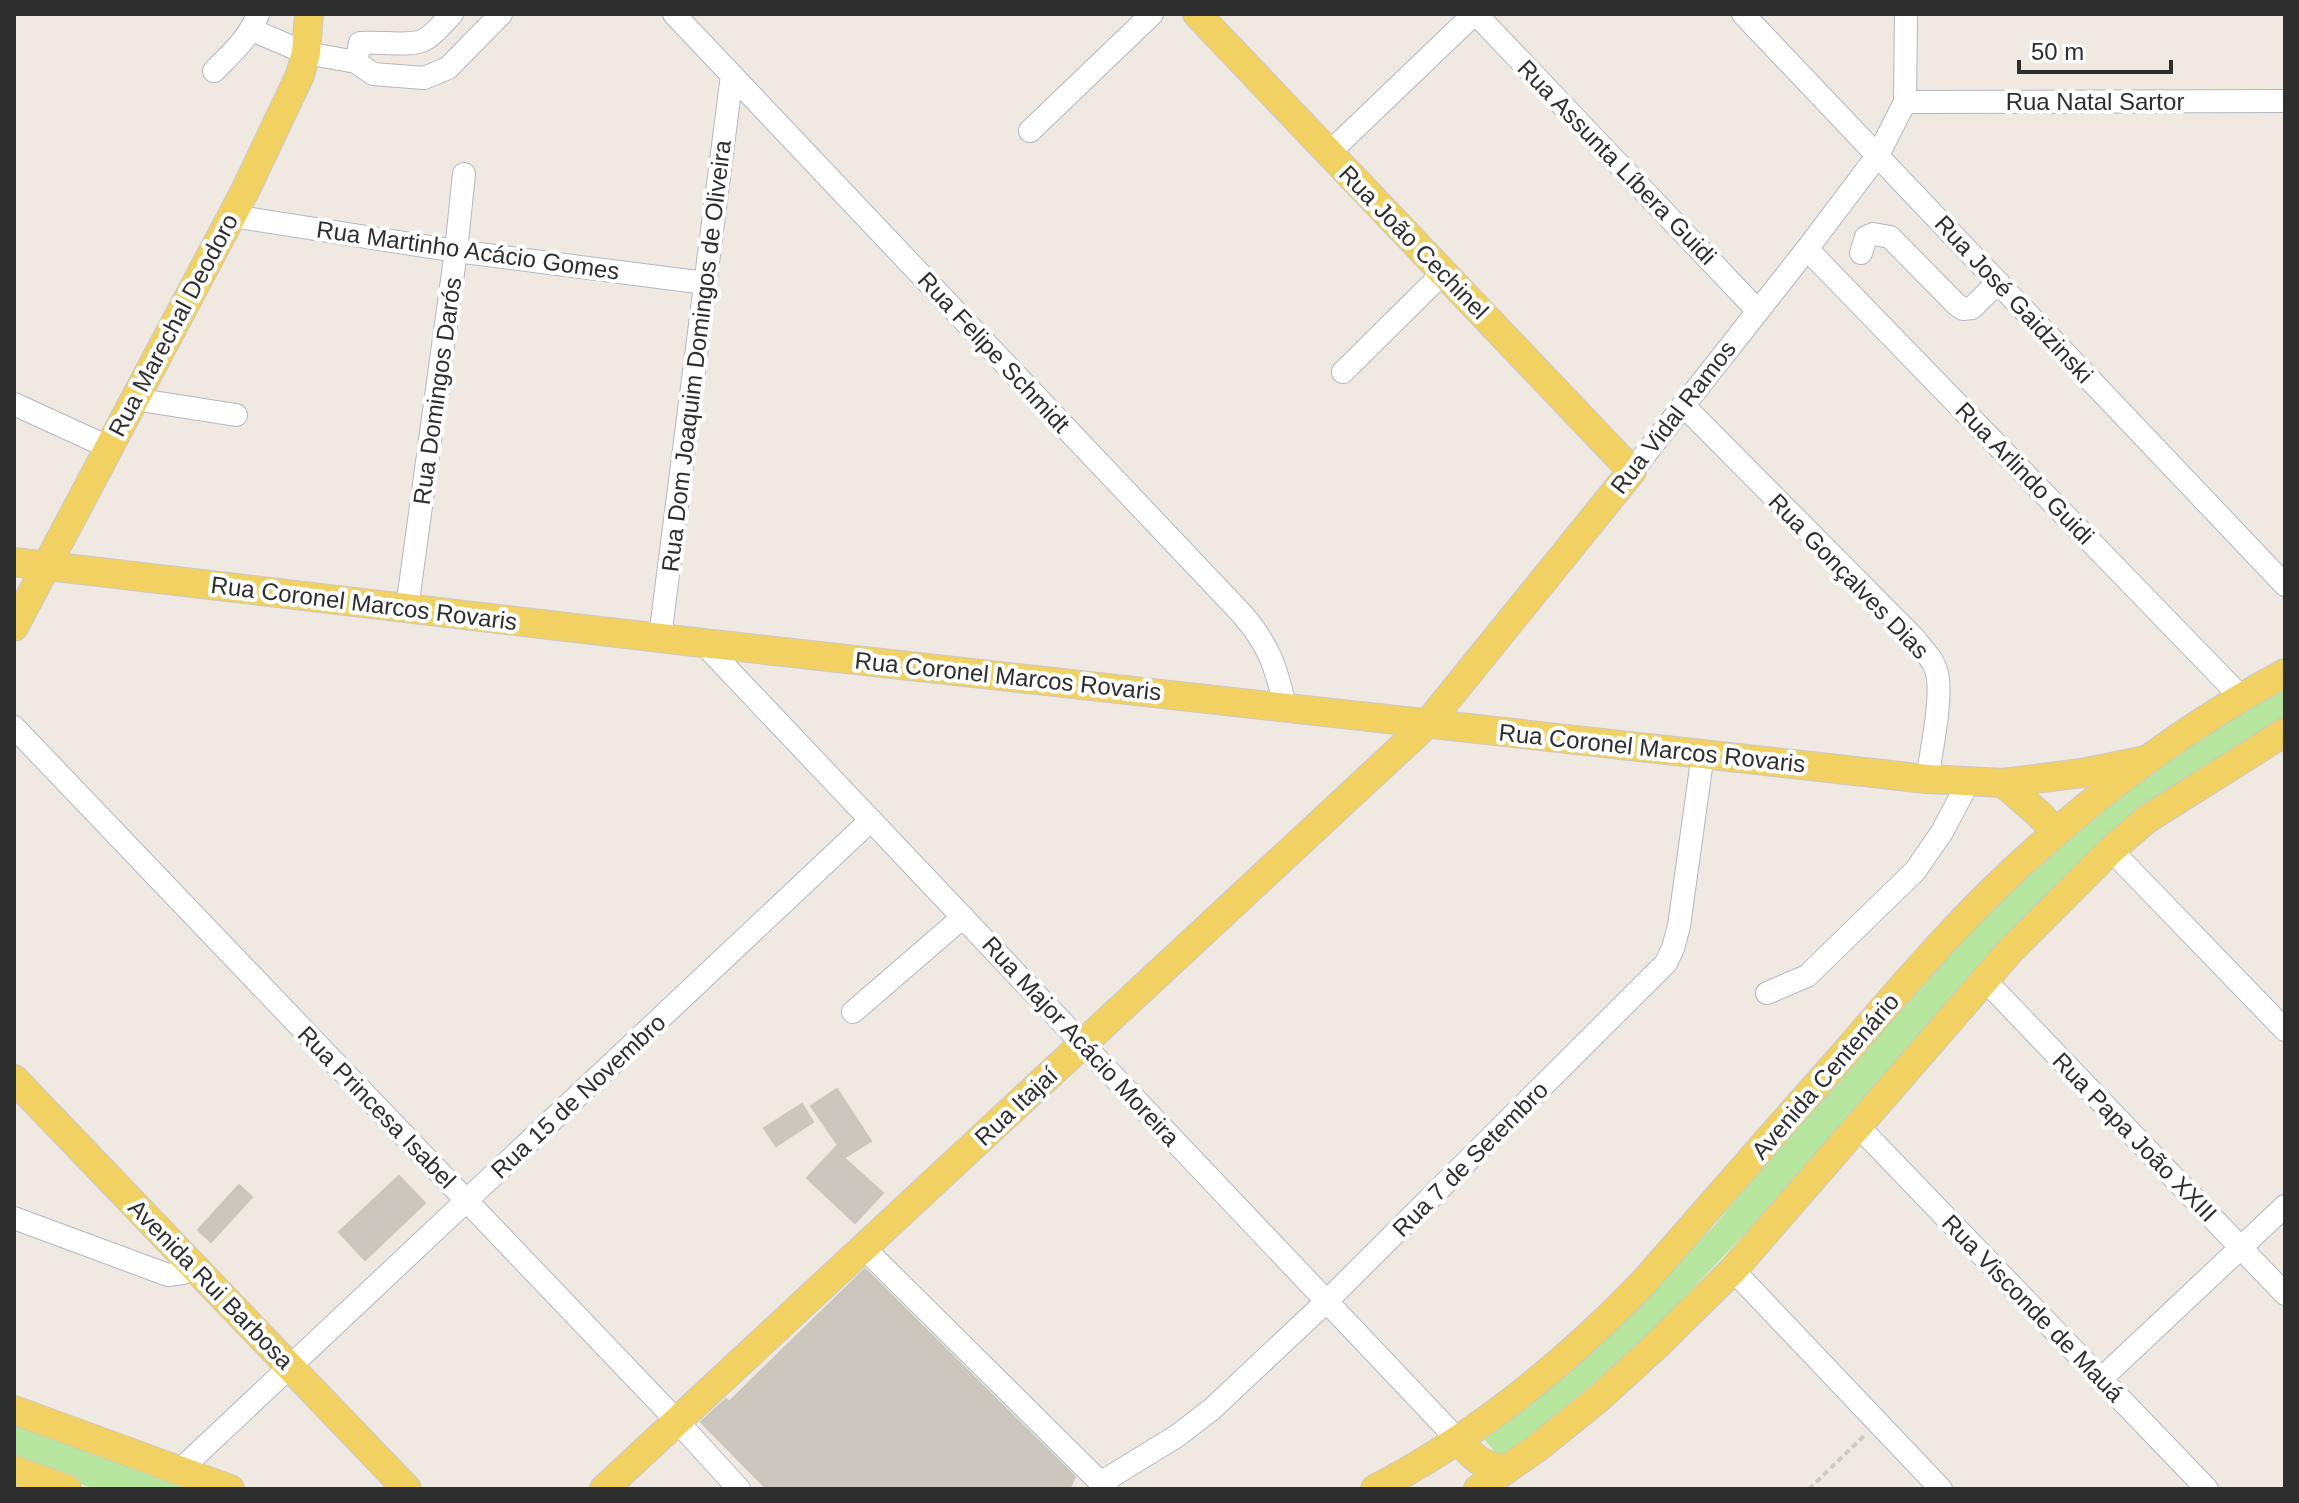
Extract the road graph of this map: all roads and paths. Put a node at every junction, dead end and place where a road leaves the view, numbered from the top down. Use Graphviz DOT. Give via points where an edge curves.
graph roads {
  1 [pos="309,14"];
  2 [pos="452,14"];
  3 [pos="501,14"];
  4 [pos="674,14"];
  5 [pos="1152,14"];
  6 [pos="1197,14"];
  7 [pos="1475,14"];
  8 [pos="1743,14"];
  9 [pos="1906,14"];
  10 [pos="255,22"];
  11 [pos="306,53"];
  12 [pos="356,62"];
  13 [pos="214,71"];
  14 [pos="732,75"];
  15 [pos="2285,101"];
  16 [pos="1905,102"];
  17 [pos="1030,131"];
  18 [pos="1329,153"];
  19 [pos="1878,155"];
  20 [pos="464,174"];
  21 [pos="232,216"];
  22 [pos="1807,249"];
  23 [pos="456,251"];
  24 [pos="1861,253"];
  25 [pos="1443,273"];
  26 [pos="1998,282"];
  27 [pos="705,283"];
  28 [pos="1757,310"];
  29 [pos="1343,372"];
  30 [pos="134,399"];
  31 [pos="14,404"];
  32 [pos="1683,405"];
  33 [pos="236,415"];
  34 [pos="108,447"];
  35 [pos="1632,471"];
  36 [pos="14,562"];
  37 [pos="45,566"];
  38 [pos="2285,585"];
  39 [pos="407,608"];
  40 [pos="14,627"];
  41 [pos="660,637"];
  42 [pos="703,643"];
  43 [pos="2285,673"];
  44 [pos="2242,698"];
  45 [pos="1285,706"];
  46 [pos="1428,723"];
  47 [pos="14,727"];
  48 [pos="2282,738"];
  49 [pos="1703,753"];
  50 [pos="2146,760"];
  51 [pos="1927,779"];
  52 [pos="1969,781"];
  53 [pos="2003,783"];
  54 [pos="871,820"];
  55 [pos="2056,833"];
  56 [pos="2111,850"];
  57 [pos="963,917"];
  58 [pos="1985,980"];
  59 [pos="1767,993"];
  60 [pos="853,1012"];
  61 [pos="2285,1030"];
  62 [pos="1083,1044"];
  63 [pos="14,1079"];
  64 [pos="1859,1127"];
  65 [pos="467,1200"];
  66 [pos="2285,1206"];
  67 [pos="14,1218"];
  68 [pos="864,1248"];
  69 [pos="2241,1248"];
  70 [pos="193,1265"];
  71 [pos="1733,1270"];
  72 [pos="2285,1294"];
  73 [pos="1327,1301"];
  74 [pos="290,1366"];
  75 [pos="2101,1379"];
  76 [pos="14,1410"];
  77 [pos="677,1421"];
  78 [pos="1878,1423"];
  79 [pos="1458,1440"];
  80 [pos="14,1470"];
  81 [pos="1506,1470"];
  82 [pos="179,1471"];
  83 [pos="1420,1479"];
  84 [pos="1104,1485"];
  85 [pos="67,1489"];
  86 [pos="230,1489"];
  87 [pos="407,1489"];
  88 [pos="604,1489"];
  89 [pos="739,1489"];
  90 [pos="1375,1489"];
  91 [pos="1478,1489"];
  92 [pos="1809,1489"];
  93 [pos="1941,1489"];
  94 [pos="2207,1489"];
  1 -- 11 [label="main road, Rua Marechal Deodoro"];
  2 -- 12 [label="street" via="426,40 360,43"];
  3 -- 12 [label="street" via="448,68 424,78 373,74"];
  4 -- 14 [label="street, Rua Felipe Schmidt"];
  5 -- 17 [label="street"];
  6 -- 18 [label="main road, Rua João Cechinel"];
  7 -- 18 [label="street"];
  7 -- 28 [label="street, Rua Assunta Líbera Guidi"];
  8 -- 19 [label="street, Rua José Gaidzinski"];
  9 -- 16 [label="street"];
  10 -- 11 [label="street"];
  10 -- 13 [label="street"];
  11 -- 12 [label="street"];
  11 -- 21 [label="main road, Rua Marechal Deodoro"];
  14 -- 27 [label="street, Rua Dom Joaquim Domingos de Oliveira"];
  14 -- 45 [label="street, Rua Felipe Schmidt" via="1257,631 1273,662"];
  15 -- 16 [label="street, Rua Natal Sartor"];
  16 -- 19 [label="street, Rua Vidal Ramos"];
  18 -- 25 [label="main road, Rua João Cechinel"];
  19 -- 22 [label="street, Rua Vidal Ramos"];
  19 -- 26 [label="street, Rua José Gaidzinski"];
  20 -- 23 [label="street, Rua Domingos Darós"];
  21 -- 23 [label="street, Rua Martinho Acácio Gomes"];
  21 -- 30 [label="main road, Rua Marechal Deodoro"];
  22 -- 28 [label="street, Rua Vidal Ramos"];
  22 -- 44 [label="street, Rua Arlindo Guidi"];
  23 -- 27 [label="street, Rua Martinho Acácio Gomes"];
  23 -- 39 [label="street, Rua Domingos Darós"];
  24 -- 26 [label="street" via="1866,237 1890,237 1963,309 1972,308"];
  25 -- 29 [label="street"];
  25 -- 35 [label="main road, Rua João Cechinel"];
  26 -- 38 [label="street, Rua José Gaidzinski"];
  27 -- 41 [label="street, Rua Dom Joaquim Domingos de Oliveira"];
  28 -- 32 [label="street, Rua Vidal Ramos"];
  30 -- 33 [label="street"];
  30 -- 34 [label="main road, Rua Marechal Deodoro"];
  31 -- 34 [label="street"];
  32 -- 35 [label="street, Rua Vidal Ramos"];
  32 -- 51 [label="street, Rua Gonçalves Dias" via="1914,638 1936,669"];
  34 -- 37 [label="main road, Rua Marechal Deodoro"];
  35 -- 46 [label="main road, Rua Vidal Ramos"];
  36 -- 37 [label="main road, Rua Coronel Marcos Rovaris"];
  37 -- 39 [label="main road, Rua Coronel Marcos Rovaris"];
  37 -- 40 [label="main road, Rua Marechal Deodoro"];
  39 -- 41 [label="main road, Rua Coronel Marcos Rovaris"];
  41 -- 42 [label="main road, Rua Coronel Marcos Rovaris"];
  42 -- 45 [label="main road, Rua Coronel Marcos Rovaris"];
  42 -- 54 [label="street, Rua Major Acácio Moreira"];
  43 -- 44 [label="main road, Avenida Centenário"];
  44 -- 50 [label="main road, Avenida Centenário"];
  45 -- 46 [label="main road, Rua Coronel Marcos Rovaris"];
  46 -- 49 [label="main road, Rua Coronel Marcos Rovaris"];
  46 -- 62 [label="main road, Rua Itajaí"];
  47 -- 65 [label="street, Rua Princesa Isabel"];
  48 -- 56 [label="main road" via="2147,819"];
  49 -- 51 [label="main road, Rua Coronel Marcos Rovaris"];
  49 -- 73 [label="street, Rua 7 de Setembro" via="1679,926 1666,963"];
  50 -- 53 [label="main road, Rua Coronel Marcos Rovaris"];
  50 -- 55 [label="main road, Avenida Centenário"];
  51 -- 52 [label="main road, Rua Coronel Marcos Rovaris"];
  52 -- 53 [label="main road, Rua Coronel Marcos Rovaris"];
  52 -- 59 [label="street" via="1915,871 1807,976"];
  53 -- 55 [label="main road"];
  54 -- 57 [label="street, Rua Major Acácio Moreira"];
  54 -- 65 [label="street, Rua 15 de Novembro"];
  55 -- 79 [label="main road, Avenida Centenário" via="1993,890 1900,990 1602,1326"];
  56 -- 58 [label="main road"];
  56 -- 61 [label="street"];
  57 -- 60 [label="street"];
  57 -- 62 [label="street, Rua Major Acácio Moreira"];
  58 -- 64 [label="main road"];
  58 -- 69 [label="street, Rua Papa João XXIII"];
  62 -- 68 [label="main road, Rua Itajaí"];
  62 -- 73 [label="street, Rua Major Acácio Moreira"];
  63 -- 70 [label="main road, Avenida Rui Barbosa"];
  64 -- 71 [label="main road"];
  64 -- 75 [label="street, Rua Visconde de Mauá"];
  65 -- 74 [label="street, Rua 15 de Novembro"];
  65 -- 77 [label="street, Rua Princesa Isabel"];
  66 -- 69 [label="street"];
  67 -- 70 [label="street" via="168,1275"];
  68 -- 77 [label="main road, Rua Itajaí"];
  68 -- 84 [label="street"];
  69 -- 72 [label="street, Rua Papa João XXIII"];
  69 -- 75 [label="street"];
  70 -- 74 [label="main road, Avenida Rui Barbosa"];
  71 -- 78 [label="street"];
  71 -- 81 [label="main road" via="1634,1367"];
  73 -- 79 [label="street, Rua Major Acácio Moreira"];
  73 -- 84 [label="street, Rua 7 de Setembro" via="1212,1409"];
  74 -- 82 [label="street, Rua 15 de Novembro"];
  74 -- 87 [label="main road, Avenida Rui Barbosa"];
  75 -- 94 [label="street, Rua Visconde de Mauá"];
  76 -- 82 [label="main road"];
  77 -- 88 [label="main road, Rua Itajaí"];
  77 -- 89 [label="street, Rua Princesa Isabel"];
  78 -- 92 [label="path"];
  78 -- 93 [label="street"];
  79 -- 81 [label="main road" via="1476,1460"];
  79 -- 83 [label="main road, Avenida Centenário"];
  80 -- 85 [label="main road"];
  81 -- 91 [label="main road"];
  82 -- 86 [label="main road"];
  83 -- 90 [label="main road, Avenida Centenário"];
}
